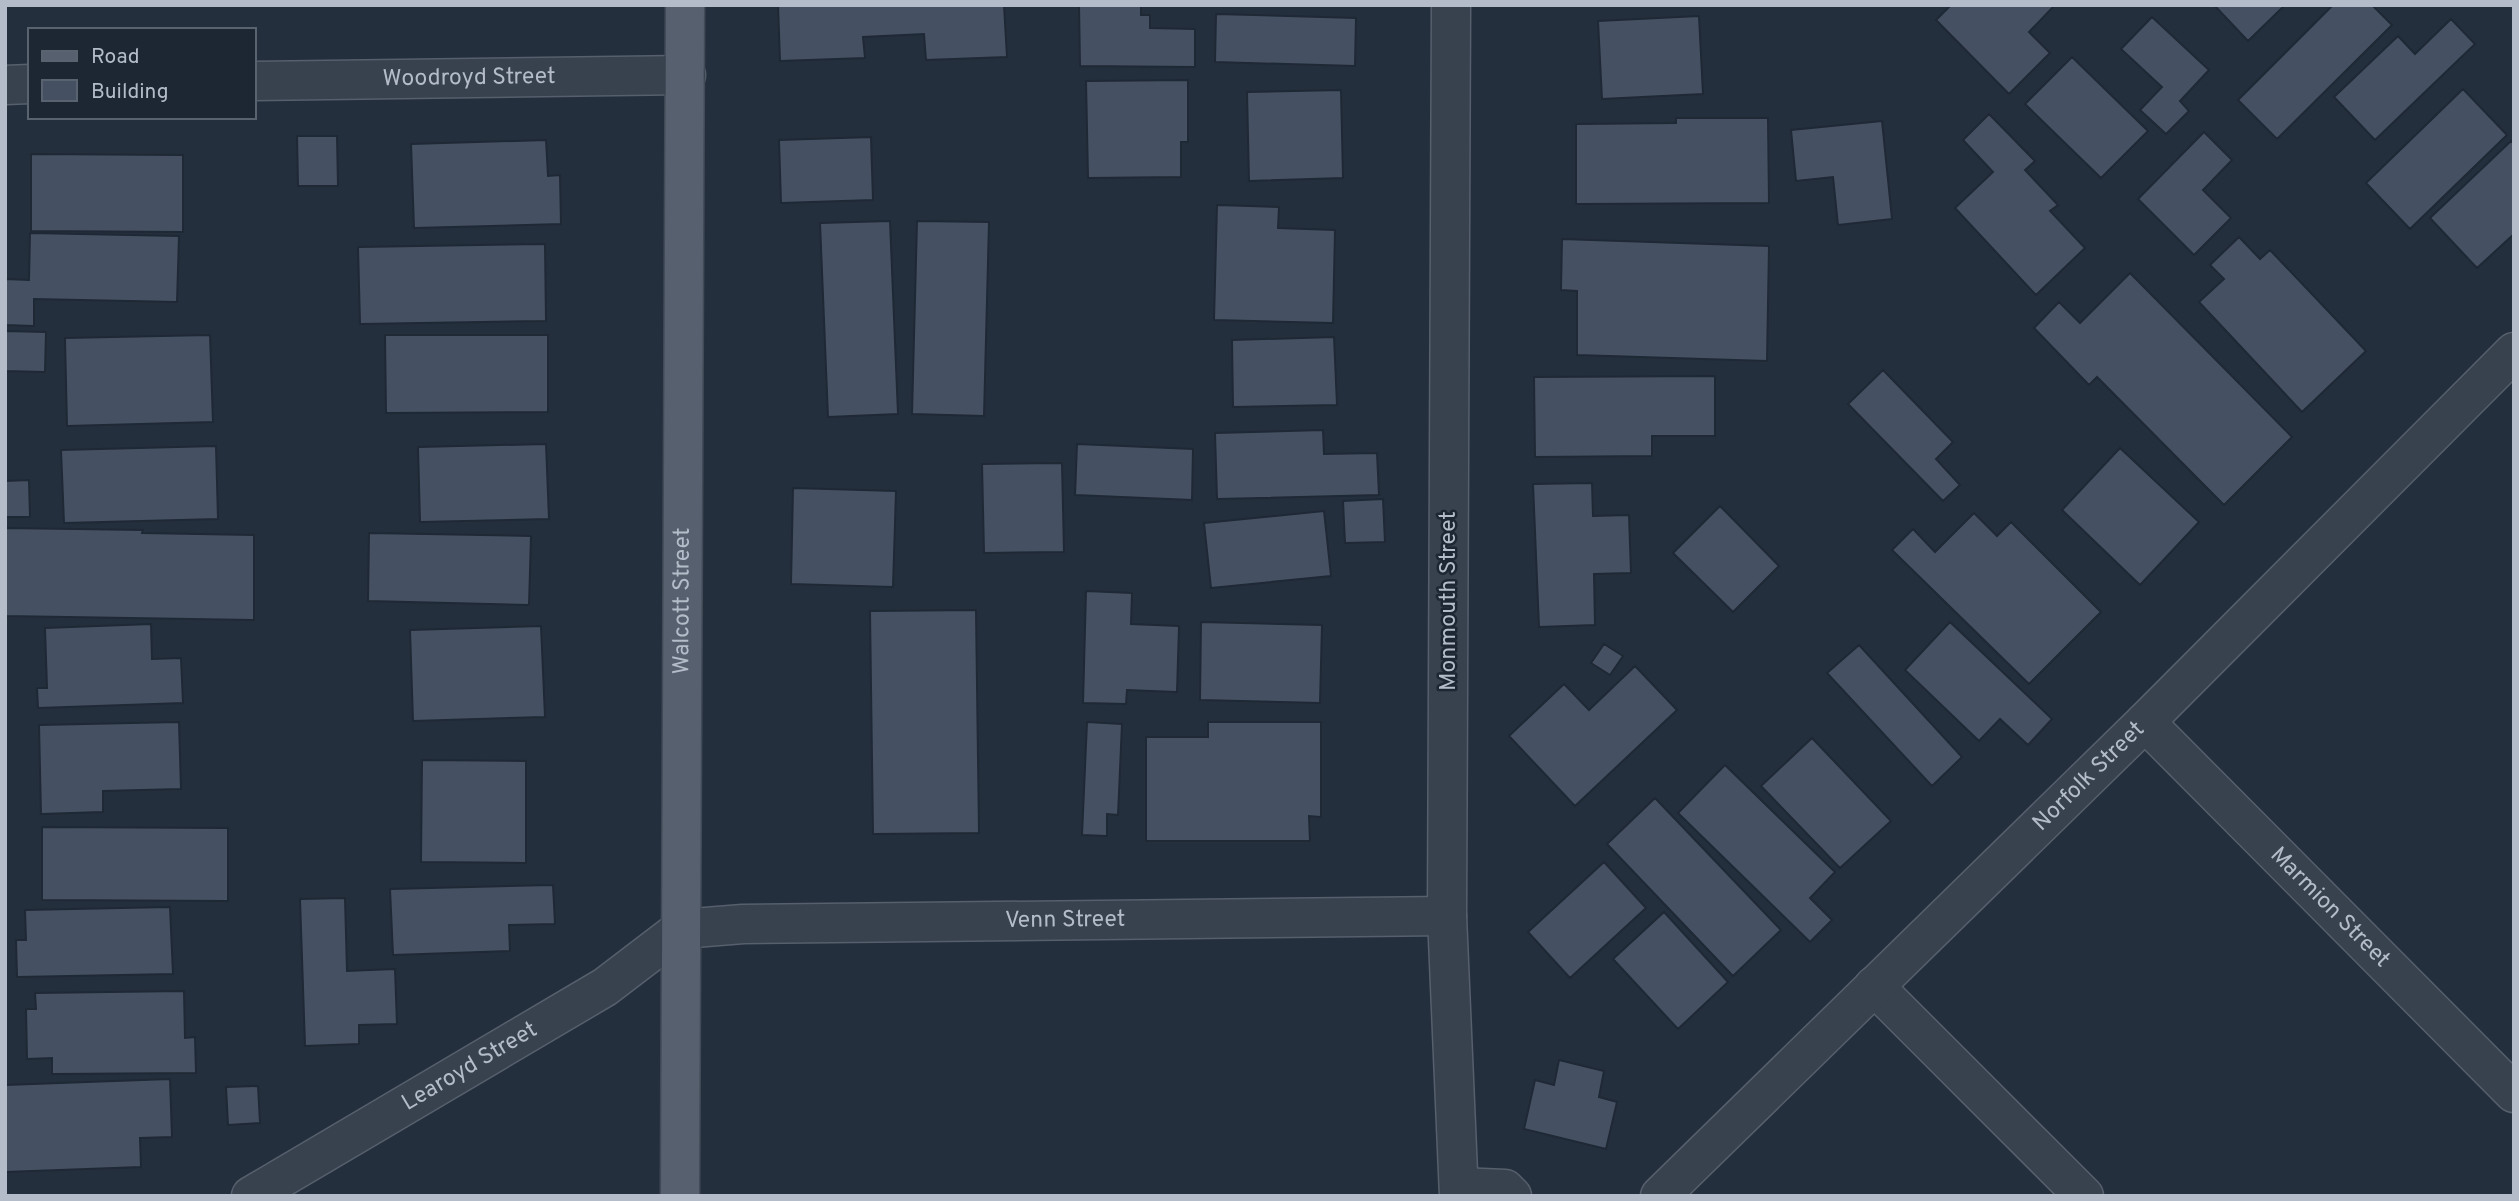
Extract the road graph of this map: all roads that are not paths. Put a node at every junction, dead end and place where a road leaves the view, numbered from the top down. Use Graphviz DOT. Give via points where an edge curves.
graph roads {
  1 [pos="685,5"];
  2 [pos="1451,5"];
  3 [pos="685,75"];
  4 [pos="256,81"];
  5 [pos="5,85"];
  6 [pos="28,85"];
  7 [pos="2514,352"];
  8 [pos="2145,722"];
  9 [pos="1447,916"];
  10 [pos="681,929"];
  11 [pos="1874,986"];
  12 [pos="2514,1093"];
  13 [pos="1459,1191"];
  14 [pos="251,1196"];
  15 [pos="680,1196"];
  16 [pos="1512,1196"];
  17 [pos="1660,1196"];
  18 [pos="2084,1196"];
  1 -- 3 [label="main road, Walcott Street"];
  2 -- 9 [label="street, Monmouth Street"];
  3 -- 4 [label="street, Woodroyd Street"];
  3 -- 10 [label="main road, Walcott Street"];
  5 -- 6 [label="street"];
  7 -- 8 [label="street, Norfolk Street"];
  8 -- 11 [label="street, Norfolk Street"];
  8 -- 12 [label="street, Marmion Street"];
  9 -- 10 [label="street, Venn Street"];
  9 -- 13 [label="street, Monmouth Street"];
  10 -- 14 [label="street, Learoyd Street" via="605,987"];
  10 -- 15 [label="main road, Walcott Street"];
  11 -- 17 [label="street, Norfolk Street"];
  11 -- 18 [label="street"];
  13 -- 16 [label="street" via="1505,1189"];
}
